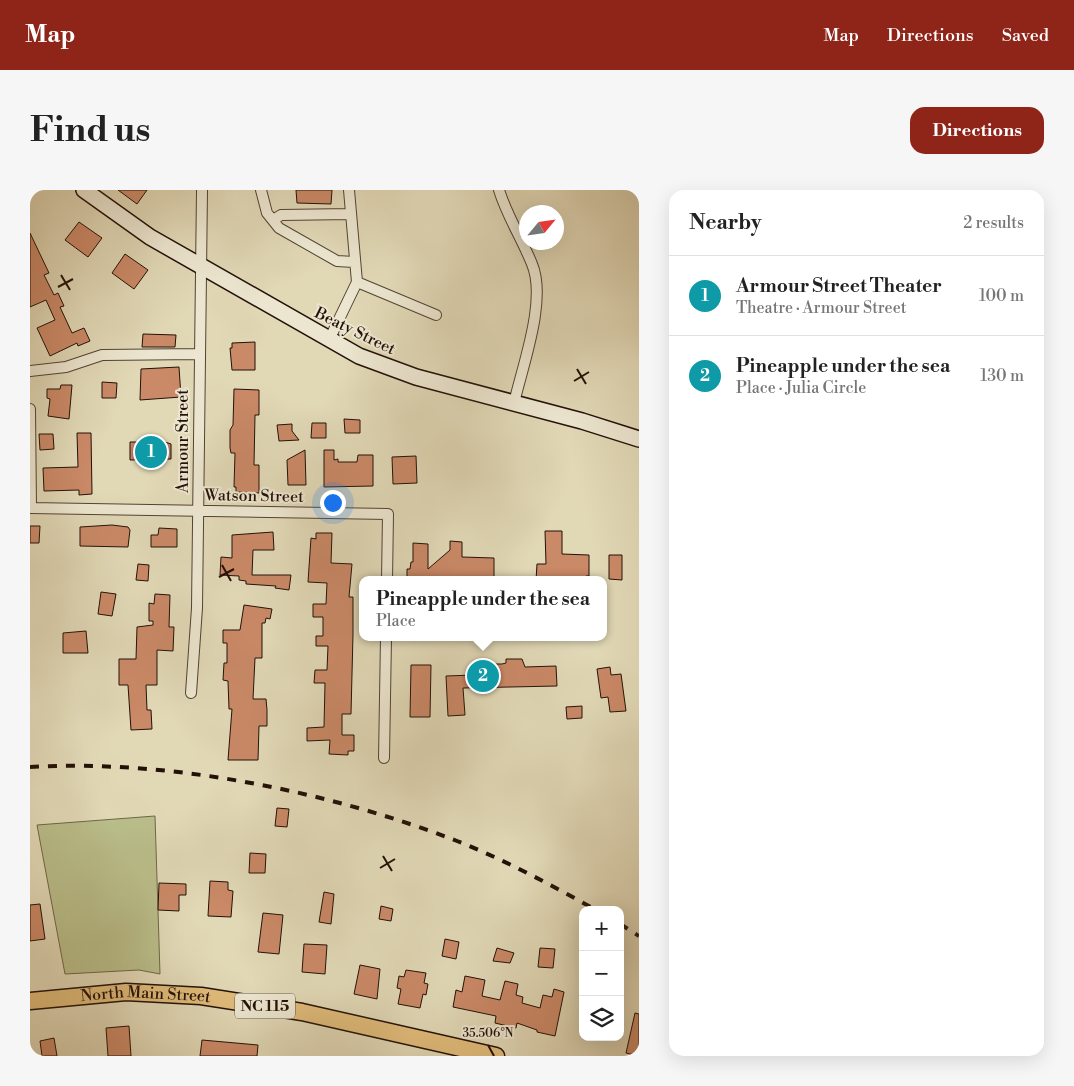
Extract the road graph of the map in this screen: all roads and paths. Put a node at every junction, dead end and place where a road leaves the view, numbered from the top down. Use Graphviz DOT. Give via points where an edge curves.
graph roads {
  1 [pos="84,190"];
  2 [pos="202,190"];
  3 [pos="262,190"];
  4 [pos="349,190"];
  5 [pos="499,190"];
  6 [pos="350,214"];
  7 [pos="273,220"];
  8 [pos="354,262"];
  9 [pos="202,266"];
  10 [pos="357,282"];
  11 [pos="436,315"];
  12 [pos="329,340"];
  13 [pos="198,354"];
  14 [pos="30,371"];
  15 [pos="514,403"];
  16 [pos="30,409"];
  17 [pos="639,439"];
  18 [pos="31,508"];
  19 [pos="197,510"];
  20 [pos="387,576"];
  21 [pos="386,641"];
  22 [pos="191,692"];
  23 [pos="384,758"];
  24 [pos="30,1001"];
  25 [pos="496,1056"];
  1 -- 9 [label="street, Beaty Street" via="150,237"];
  2 -- 9 [label="street, Armour Street"];
  3 -- 7 [label="street"];
  4 -- 6 [label="street"];
  5 -- 15 [label="street" via="537,282 538,300"];
  6 -- 7 [label="street" via="281,215"];
  6 -- 8 [label="street"];
  7 -- 8 [label="street" via="279,228 337,262"];
  8 -- 10 [label="street"];
  9 -- 12 [label="street, Beaty Street"];
  9 -- 13 [label="street, Armour Street"];
  10 -- 11 [label="street"];
  10 -- 12 [label="street"];
  12 -- 15 [label="street, Beaty Street" via="390,368"];
  13 -- 14 [label="street" via="102,355 66,367"];
  13 -- 19 [label="street, Armour Street"];
  15 -- 17 [label="street, Beaty Street"];
  16 -- 18 [label="street"];
  18 -- 19 [label="street, Watson Street"];
  19 -- 20 [label="street, Watson Street" via="388,514"];
  19 -- 22 [label="street, Armour Street" via="197,608"];
  21 -- 23 [label="street"];
  24 -- 25 [label="main road, North Main Street / NC 115" via="126,992 201,996 302,1012"];
}
